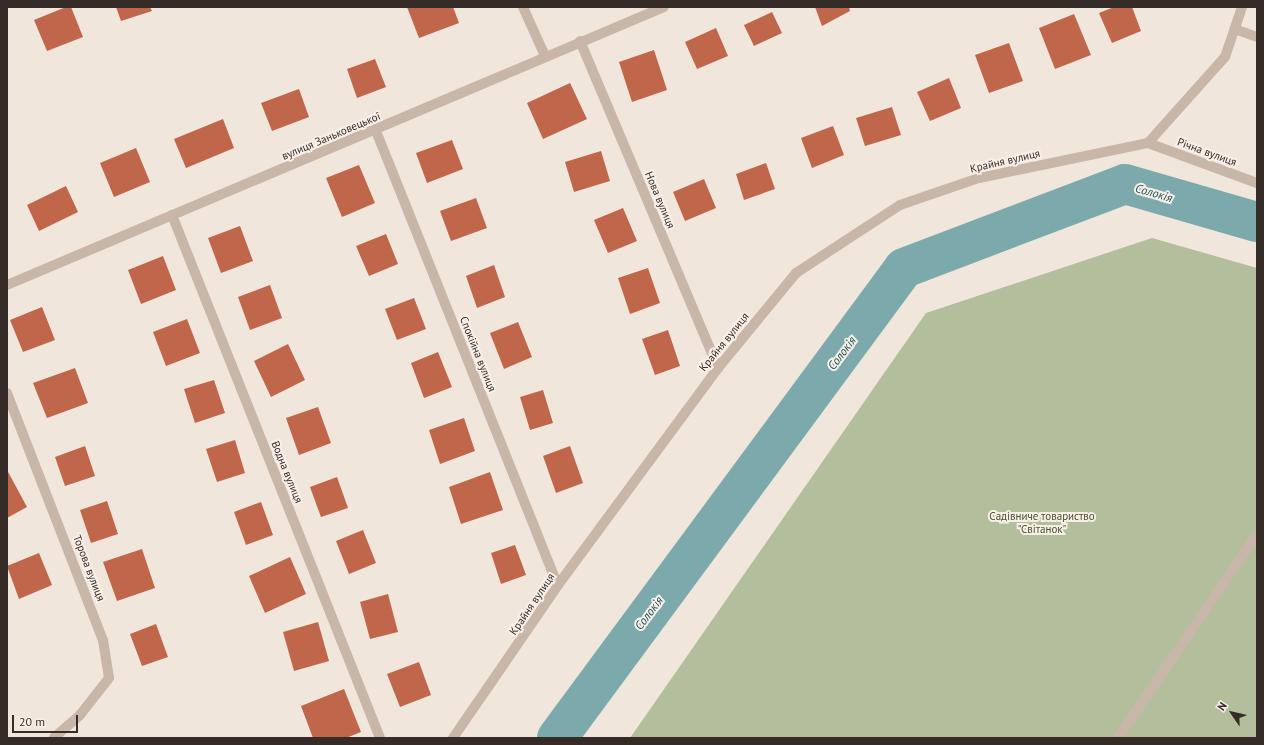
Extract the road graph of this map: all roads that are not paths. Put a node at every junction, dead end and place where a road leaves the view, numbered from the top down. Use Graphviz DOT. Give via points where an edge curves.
graph roads {
  1 [pos="523,7"];
  2 [pos="664,7"];
  3 [pos="1242,7"];
  4 [pos="1235,29"];
  5 [pos="1257,38"];
  6 [pos="580,41"];
  7 [pos="545,56"];
  8 [pos="376,131"];
  9 [pos="1148,143"];
  10 [pos="1257,183"];
  11 [pos="172,215"];
  12 [pos="7,286"];
  13 [pos="718,368"];
  14 [pos="7,393"];
  15 [pos="1257,534"];
  16 [pos="558,585"];
  17 [pos="54,738"];
  18 [pos="380,738"];
  19 [pos="453,738"];
  20 [pos="1118,738"];
  1 -- 7 [label="street"];
  2 -- 6 [label="street, вулиця Заньковецької"];
  3 -- 4 [label="street"];
  4 -- 5 [label="street"];
  4 -- 9 [label="street" via="1225,57"];
  6 -- 7 [label="street, вулиця Заньковецької"];
  6 -- 13 [label="street, Нова вулиця"];
  7 -- 8 [label="street, вулиця Заньковецької"];
  8 -- 11 [label="street, вулиця Заньковецької"];
  8 -- 16 [label="street, Спокійна вулиця"];
  9 -- 10 [label="street, Річна вулиця"];
  9 -- 13 [label="street, Крайня вулиця" via="980,178 900,205 796,273"];
  11 -- 12 [label="street, вулиця Заньковецької"];
  11 -- 18 [label="street, Водна вулиця"];
  13 -- 16 [label="street, Крайня вулиця"];
  14 -- 17 [label="street, Торова вулиця" via="103,640 109,678 80,715"];
  15 -- 20 [label="street"];
  16 -- 19 [label="street, Крайня вулиця"];
}
